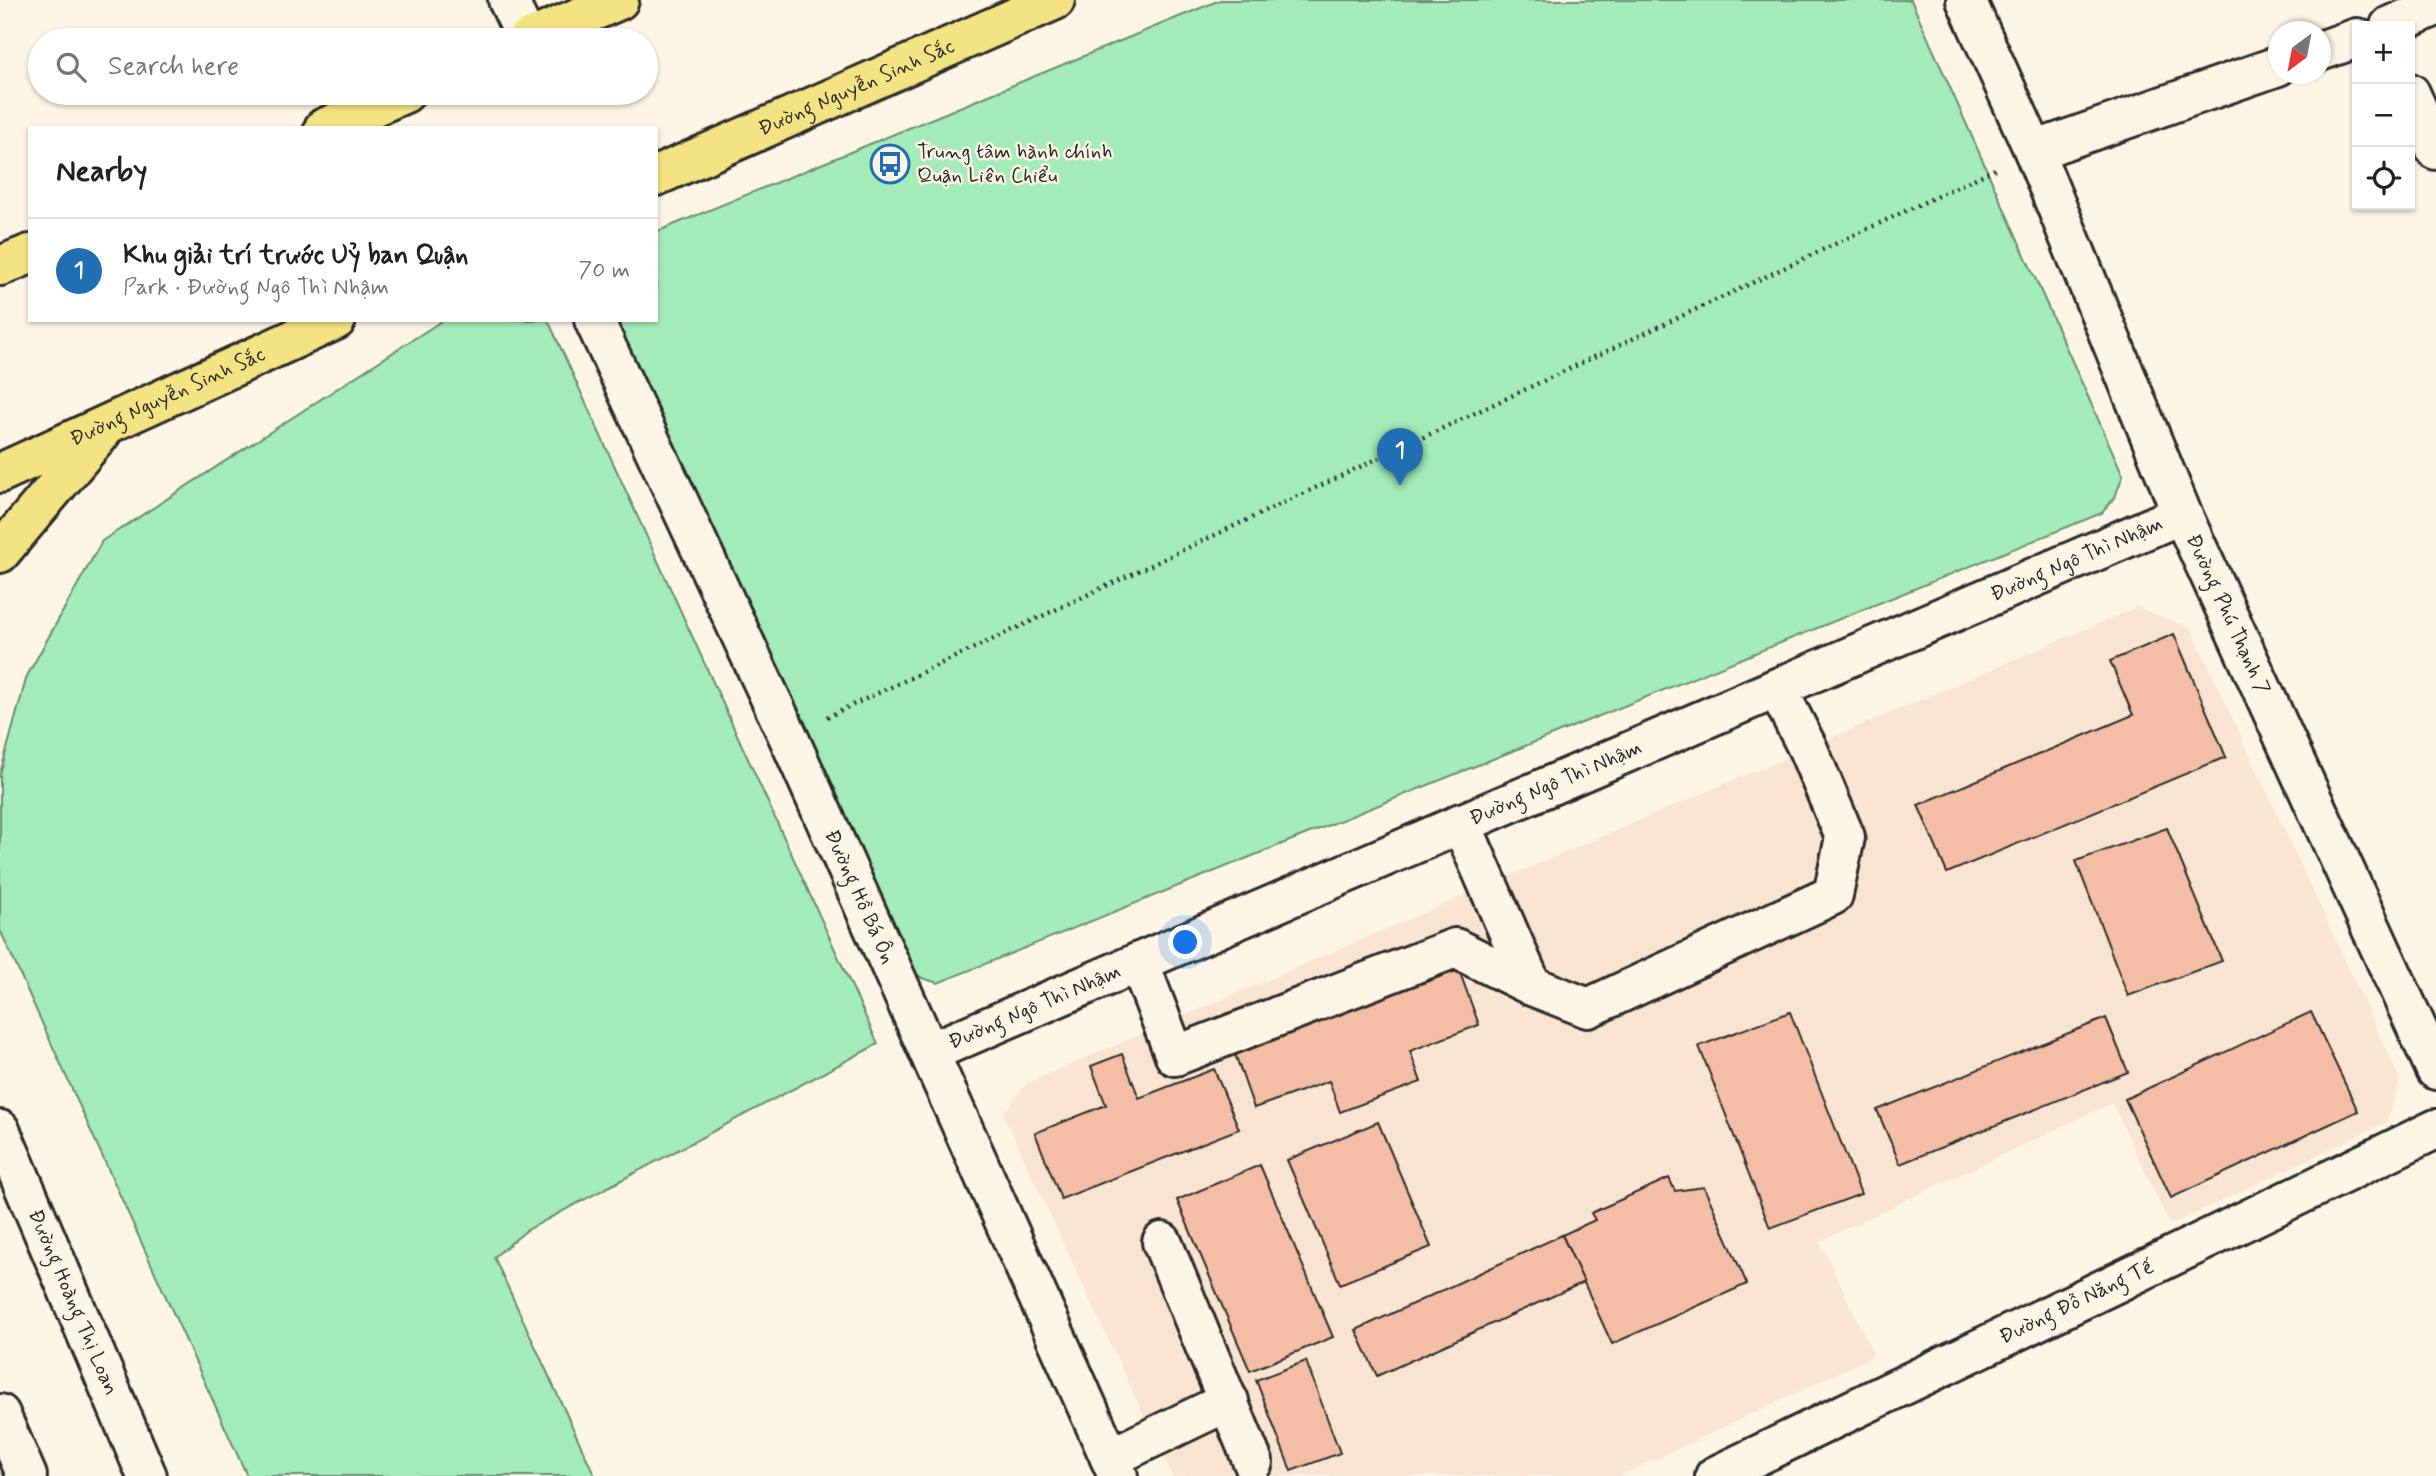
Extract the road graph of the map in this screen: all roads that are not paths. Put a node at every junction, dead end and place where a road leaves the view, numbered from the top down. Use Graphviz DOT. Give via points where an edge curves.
graph roads {
  1 [pos="508,0"];
  2 [pos="618,0"];
  3 [pos="1055,0"];
  4 [pos="1966,0"];
  5 [pos="2436,6"];
  6 [pos="2402,21"];
  7 [pos="521,28"];
  8 [pos="554,28"];
  9 [pos="2352,40"];
  10 [pos="2331,47"];
  11 [pos="2268,69"];
  12 [pos="2415,104"];
  13 [pos="377,105"];
  14 [pos="329,126"];
  15 [pos="2436,150"];
  16 [pos="2034,151"];
  17 [pos="658,175"];
  18 [pos="28,244"];
  19 [pos="0,245"];
  20 [pos="28,255"];
  21 [pos="0,266"];
  22 [pos="332,322"];
  23 [pos="595,322"];
  24 [pos="109,424"];
  25 [pos="0,473"];
  26 [pos="2182,514"];
  27 [pos="0,553"];
  28 [pos="1777,688"];
  29 [pos="1461,824"];
  30 [pos="1139,962"];
  31 [pos="1532,986"];
  32 [pos="930,1052"];
  33 [pos="2436,1070"];
  34 [pos="2436,1129"];
  35 [pos="0,1130"];
  36 [pos="1162,1242"];
  37 [pos="1229,1401"];
  38 [pos="0,1414"];
  39 [pos="1253,1462"];
  40 [pos="1114,1467"];
  41 [pos="27,1476"];
  42 [pos="147,1476"];
  43 [pos="1715,1476"];
  1 -- 7 [label="street"];
  2 -- 8 [label="main road"];
  3 -- 17 [label="main road, Đường Nguyễn Sinh Sắc"];
  4 -- 16 [label="street, Đường Phú Thạnh 7"];
  5 -- 6 [label="street"];
  9 -- 10 [label="street"];
  11 -- 16 [label="street"];
  12 -- 15 [label="street"];
  13 -- 14 [label="main road"];
  16 -- 26 [label="street, Đường Phú Thạnh 7"];
  18 -- 19 [label="main road"];
  20 -- 21 [label="main road"];
  22 -- 24 [label="main road, Đường Nguyễn Sinh Sắc"];
  23 -- 32 [label="street, Đường Hồ Bá Ôn"];
  24 -- 25 [label="main road, Đường Nguyễn Sinh Sắc"];
  24 -- 27 [label="main road"];
  26 -- 28 [label="street, Đường Ngô Thì Nhậm"];
  26 -- 33 [label="street, Đường Phú Thạnh 7"];
  28 -- 29 [label="street, Đường Ngô Thì Nhậm"];
  28 -- 31 [label="street" via="1845,837 1833,895 1588,1008"];
  29 -- 30 [label="street, Đường Ngô Thì Nhậm"];
  29 -- 31 [label="street"];
  30 -- 31 [label="street" via="1175,1056 1455,948"];
  30 -- 32 [label="street, Đường Ngô Thì Nhậm"];
  32 -- 40 [label="street, Đường Hồ Bá Ôn"];
  34 -- 43 [label="street, Đường Đỗ Năng Tế"];
  35 -- 42 [label="street, Đường Hoàng Thị Loan"];
  36 -- 37 [label="street"];
  37 -- 39 [label="street"];
  37 -- 40 [label="street"];
  38 -- 41 [label="street"];
}
